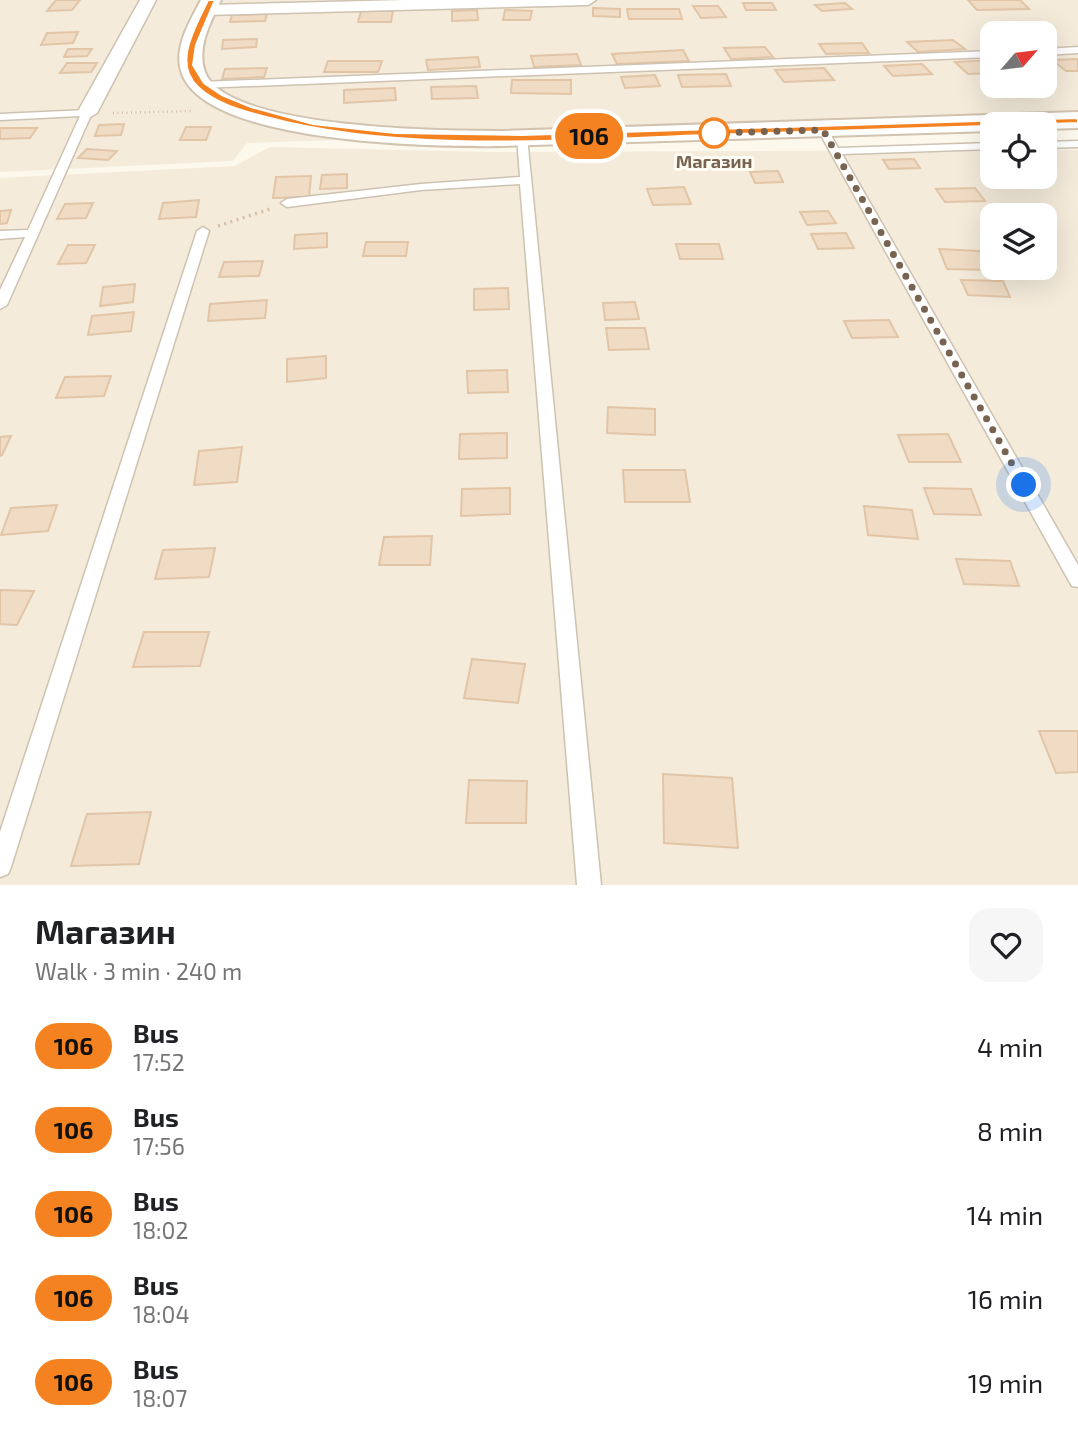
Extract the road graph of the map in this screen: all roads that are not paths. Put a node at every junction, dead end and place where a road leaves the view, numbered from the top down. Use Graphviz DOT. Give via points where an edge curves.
graph roads {
  1 [pos="148,0"];
  2 [pos="588,0"];
  3 [pos="209,5"];
  4 [pos="1078,50"];
  5 [pos="1057,51"];
  6 [pos="980,54"];
  7 [pos="200,85"];
  8 [pos="87,113"];
  9 [pos="0,117"];
  10 [pos="1078,120"];
  11 [pos="522,137"];
  12 [pos="830,141"];
  13 [pos="1078,144"];
  14 [pos="1057,145"];
  15 [pos="980,146"];
  16 [pos="524,180"];
  17 [pos="287,204"];
  18 [pos="203,231"];
  19 [pos="33,233"];
  20 [pos="0,235"];
  21 [pos="0,305"];
  22 [pos="1078,581"];
  23 [pos="0,867"];
  24 [pos="589,885"];
  1 -- 8 [label="street"];
  2 -- 3 [label="street"];
  3 -- 7 [label="main road" via="189,65"];
  4 -- 5 [label="lane"];
  6 -- 7 [label="lane"];
  7 -- 11 [label="main road" via="248,109 313,127 395,135"];
  8 -- 9 [label="lane"];
  8 -- 19 [label="lane"];
  10 -- 12 [label="main road"];
  11 -- 12 [label="main road"];
  11 -- 16 [label="lane"];
  12 -- 15 [label="lane"];
  12 -- 22 [label="lane"];
  13 -- 14 [label="lane"];
  16 -- 17 [label="lane"];
  16 -- 24 [label="lane"];
  18 -- 23 [label="lane"];
  19 -- 20 [label="lane"];
  19 -- 21 [label="lane"];
}
